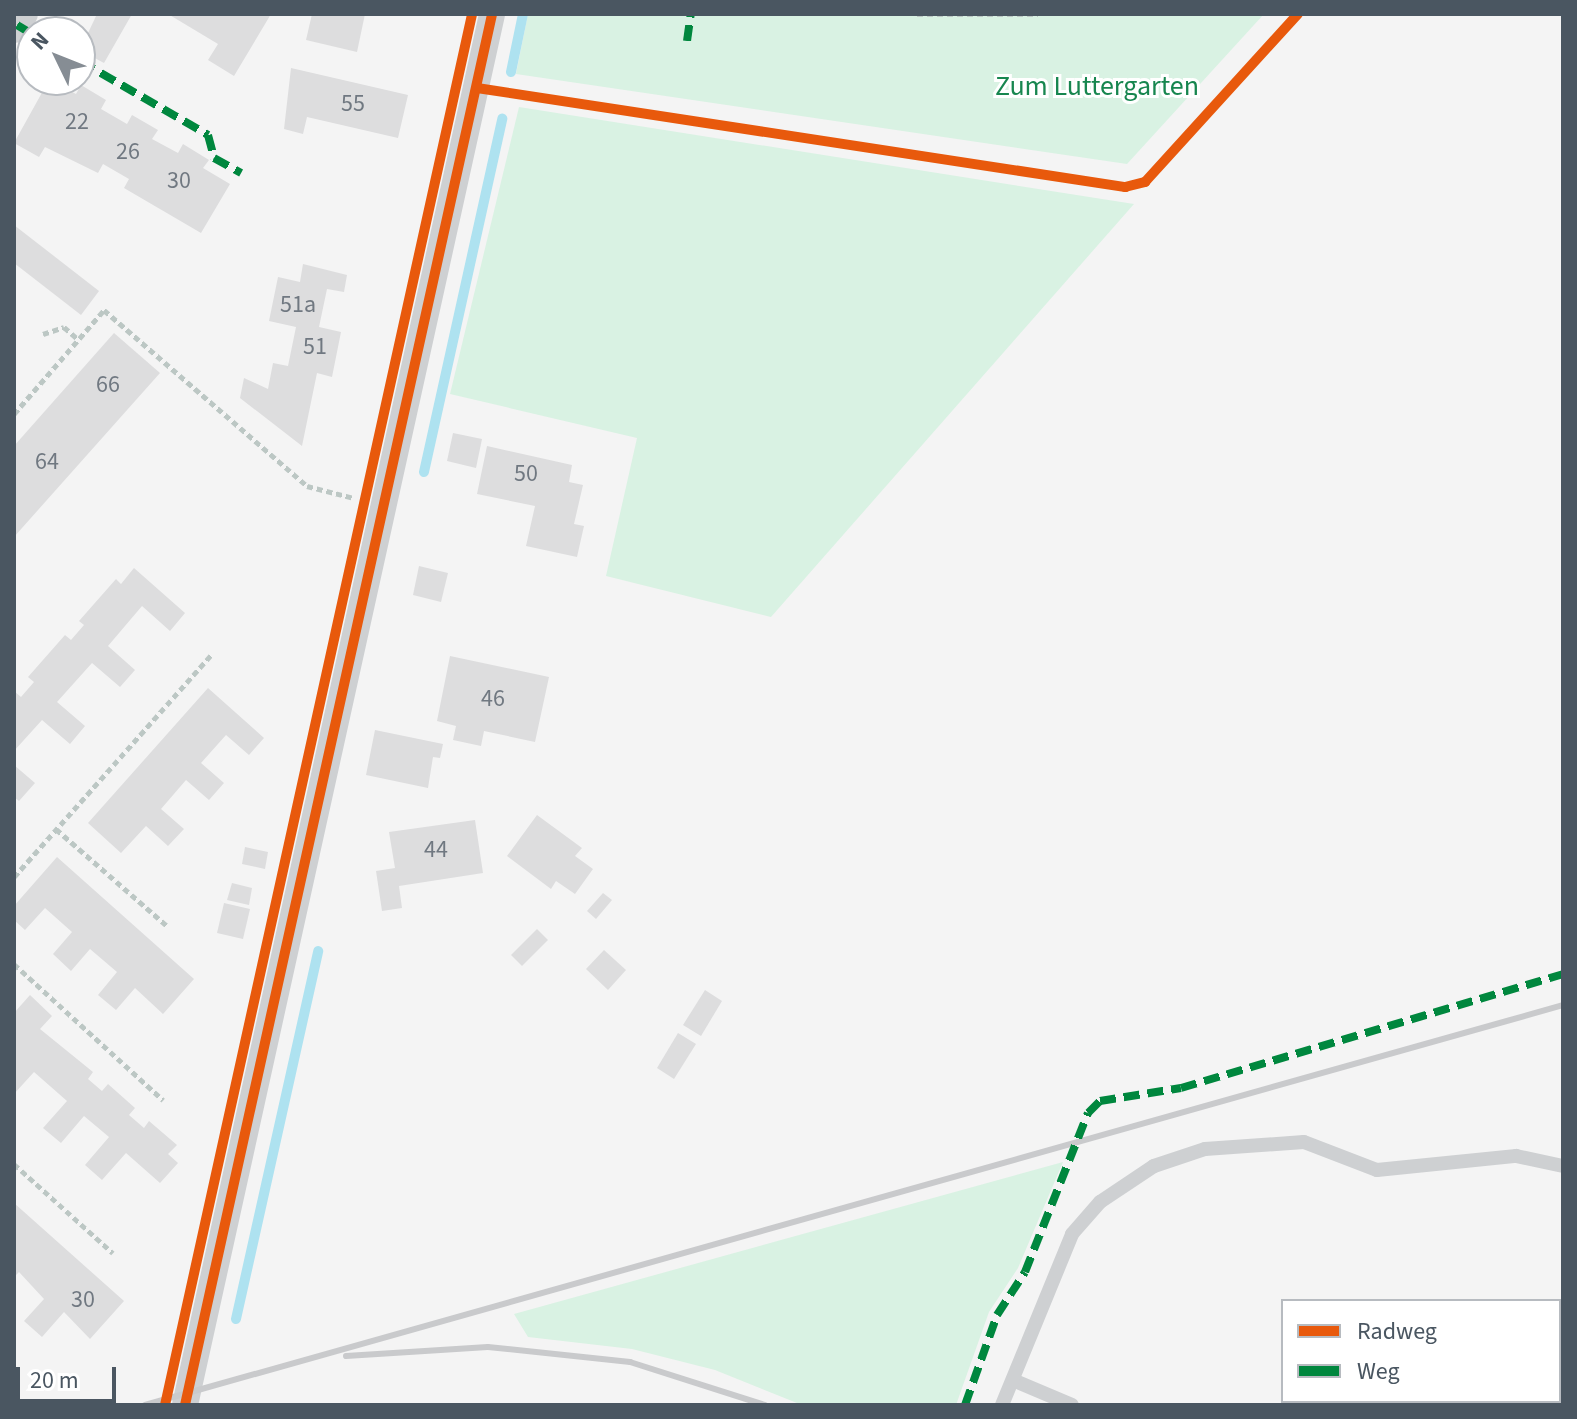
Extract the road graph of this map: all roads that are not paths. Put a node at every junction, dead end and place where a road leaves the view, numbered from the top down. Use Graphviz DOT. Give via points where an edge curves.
graph roads {
  1 [pos="25,14"];
  2 [pos="492,14"];
  3 [pos="14,30"];
  4 [pos="1563,1166"];
  5 [pos="1013,1380"];
  6 [pos="185,1405"];
  7 [pos="1002,1405"];
  8 [pos="1072,1405"];
  1 -- 3 [label="street"];
  2 -- 6 [label="street"];
  4 -- 5 [label="lane" via="1516,1156 1377,1170 1304,1142 1251,1142 1205,1149 1154,1166 1100,1202 1072,1234"];
  5 -- 7 [label="lane"];
  5 -- 8 [label="lane"];
}
